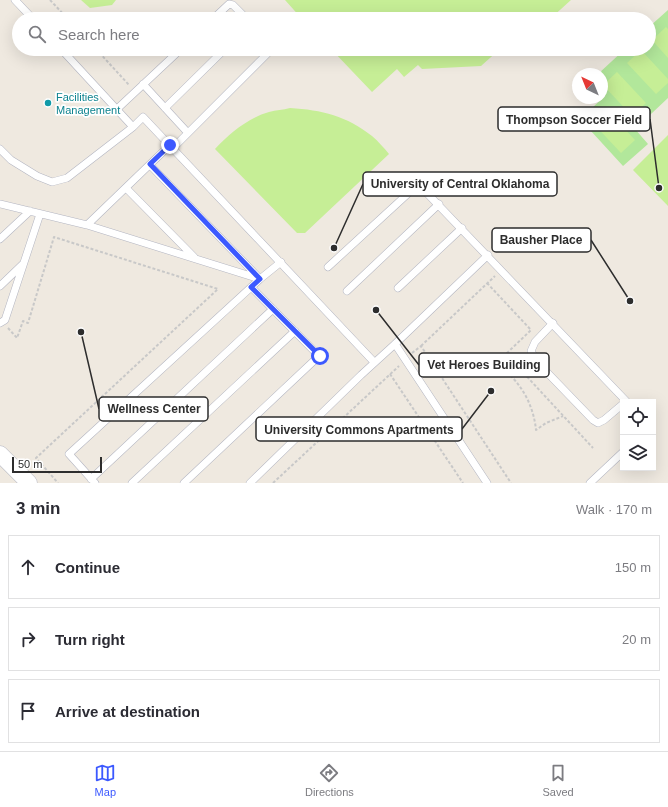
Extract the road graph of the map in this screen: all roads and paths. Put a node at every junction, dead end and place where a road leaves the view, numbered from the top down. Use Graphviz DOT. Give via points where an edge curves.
graph roads {
  1 [pos="15,0"];
  2 [pos="50,0"];
  3 [pos="26,12"];
  4 [pos="61,12"];
  5 [pos="220,12"];
  6 [pos="240,12"];
  7 [pos="68,56"];
  8 [pos="102,56"];
  9 [pos="173,56"];
  10 [pos="218,56"];
  11 [pos="265,56"];
  12 [pos="143,84"];
  13 [pos="135,92"];
  14 [pos="165,108"];
  15 [pos="117,109"];
  16 [pos="133,127"];
  17 [pos="188,133"];
  18 [pos="172,147"];
  19 [pos="0,149"];
  20 [pos="150,164"];
  21 [pos="126,188"];
  22 [pos="0,204"];
  23 [pos="439,204"];
  24 [pos="30,211"];
  25 [pos="40,214"];
  26 [pos="87,225"];
  27 [pos="462,228"];
  28 [pos="0,239"];
  29 [pos="488,255"];
  30 [pos="196,259"];
  31 [pos="281,262"];
  32 [pos="24,263"];
  33 [pos="328,267"];
  34 [pos="502,270"];
  35 [pos="260,279"];
  36 [pos="0,286"];
  37 [pos="251,287"];
  38 [pos="398,288"];
  39 [pos="348,291"];
  40 [pos="273,309"];
  41 [pos="0,323"];
  42 [pos="553,323"];
  43 [pos="8,328"];
  44 [pos="295,331"];
  45 [pos="395,344"];
  46 [pos="420,346"];
  47 [pos="508,356"];
  48 [pos="406,359"];
  49 [pos="374,362"];
  50 [pos="390,374"];
  51 [pos="622,399"];
  52 [pos="620,406"];
  53 [pos="563,416"];
  54 [pos="0,454"];
  55 [pos="620,455"];
  56 [pos="93,481"];
  57 [pos="29,483"];
  58 [pos="58,483"];
  59 [pos="132,483"];
  60 [pos="184,483"];
  61 [pos="250,483"];
  62 [pos="273,483"];
  63 [pos="463,483"];
  64 [pos="487,483"];
  65 [pos="510,483"];
  66 [pos="590,483"];
  1 -- 3 [label="lane"];
  2 -- 4 [label="path"];
  5 -- 6 [label="lane" via="229,4"];
  7 -- 15 [label="lane"];
  8 -- 13 [label="path"];
  9 -- 12 [label="lane"];
  10 -- 14 [label="lane"];
  11 -- 17 [label="lane"];
  12 -- 13 [label="lane"];
  12 -- 14 [label="lane"];
  13 -- 15 [label="lane"];
  14 -- 17 [label="lane"];
  15 -- 16 [label="lane"];
  16 -- 18 [label="lane" via="143,117"];
  16 -- 19 [label="lane" via="67,178 52,182 37,176"];
  17 -- 18 [label="lane"];
  18 -- 20 [label="lane"];
  18 -- 31 [label="lane"];
  20 -- 21 [label="lane"];
  20 -- 35 [label="lane"];
  21 -- 26 [label="lane"];
  21 -- 30 [label="lane"];
  22 -- 24 [label="lane"];
  23 -- 27 [label="lane"];
  23 -- 33 [label="lane" via="423,188 413,189"];
  23 -- 39 [label="lane"];
  24 -- 25 [label="lane"];
  24 -- 28 [label="lane"];
  25 -- 26 [label="lane"];
  25 -- 32 [label="lane"];
  26 -- 30 [label="lane"];
  27 -- 29 [label="lane"];
  27 -- 38 [label="lane"];
  29 -- 34 [label="lane"];
  29 -- 45 [label="lane"];
  30 -- 35 [label="lane"];
  31 -- 35 [label="lane"];
  31 -- 49 [label="lane"];
  32 -- 36 [label="lane"];
  32 -- 41 [label="lane" via="5,320"];
  34 -- 42 [label="lane"];
  34 -- 46 [label="path"];
  35 -- 37 [label="lane"];
  37 -- 40 [label="lane"];
  37 -- 56 [label="lane" via="69,454"];
  40 -- 44 [label="lane"];
  40 -- 56 [label="lane"];
  42 -- 51 [label="lane"];
  42 -- 52 [label="lane" via="535,342 531,351 538,363 598,423"];
  43 -- 58 [label="path" via="17,338 23,322 28,323 54,238 218,289 36,458"];
  44 -- 59 [label="lane"];
  44 -- 60 [label="lane" via="320,356"];
  45 -- 48 [label="lane"];
  45 -- 49 [label="lane"];
  46 -- 48 [label="path"];
  46 -- 65 [label="path"];
  47 -- 53 [label="path" via="495,362 512,377 524,394 534,415 536,430"];
  48 -- 50 [label="path"];
  48 -- 64 [label="lane"];
  49 -- 61 [label="lane"];
  50 -- 62 [label="path"];
  50 -- 63 [label="path"];
  54 -- 57 [label="street"];
  55 -- 66 [label="lane"];
}
